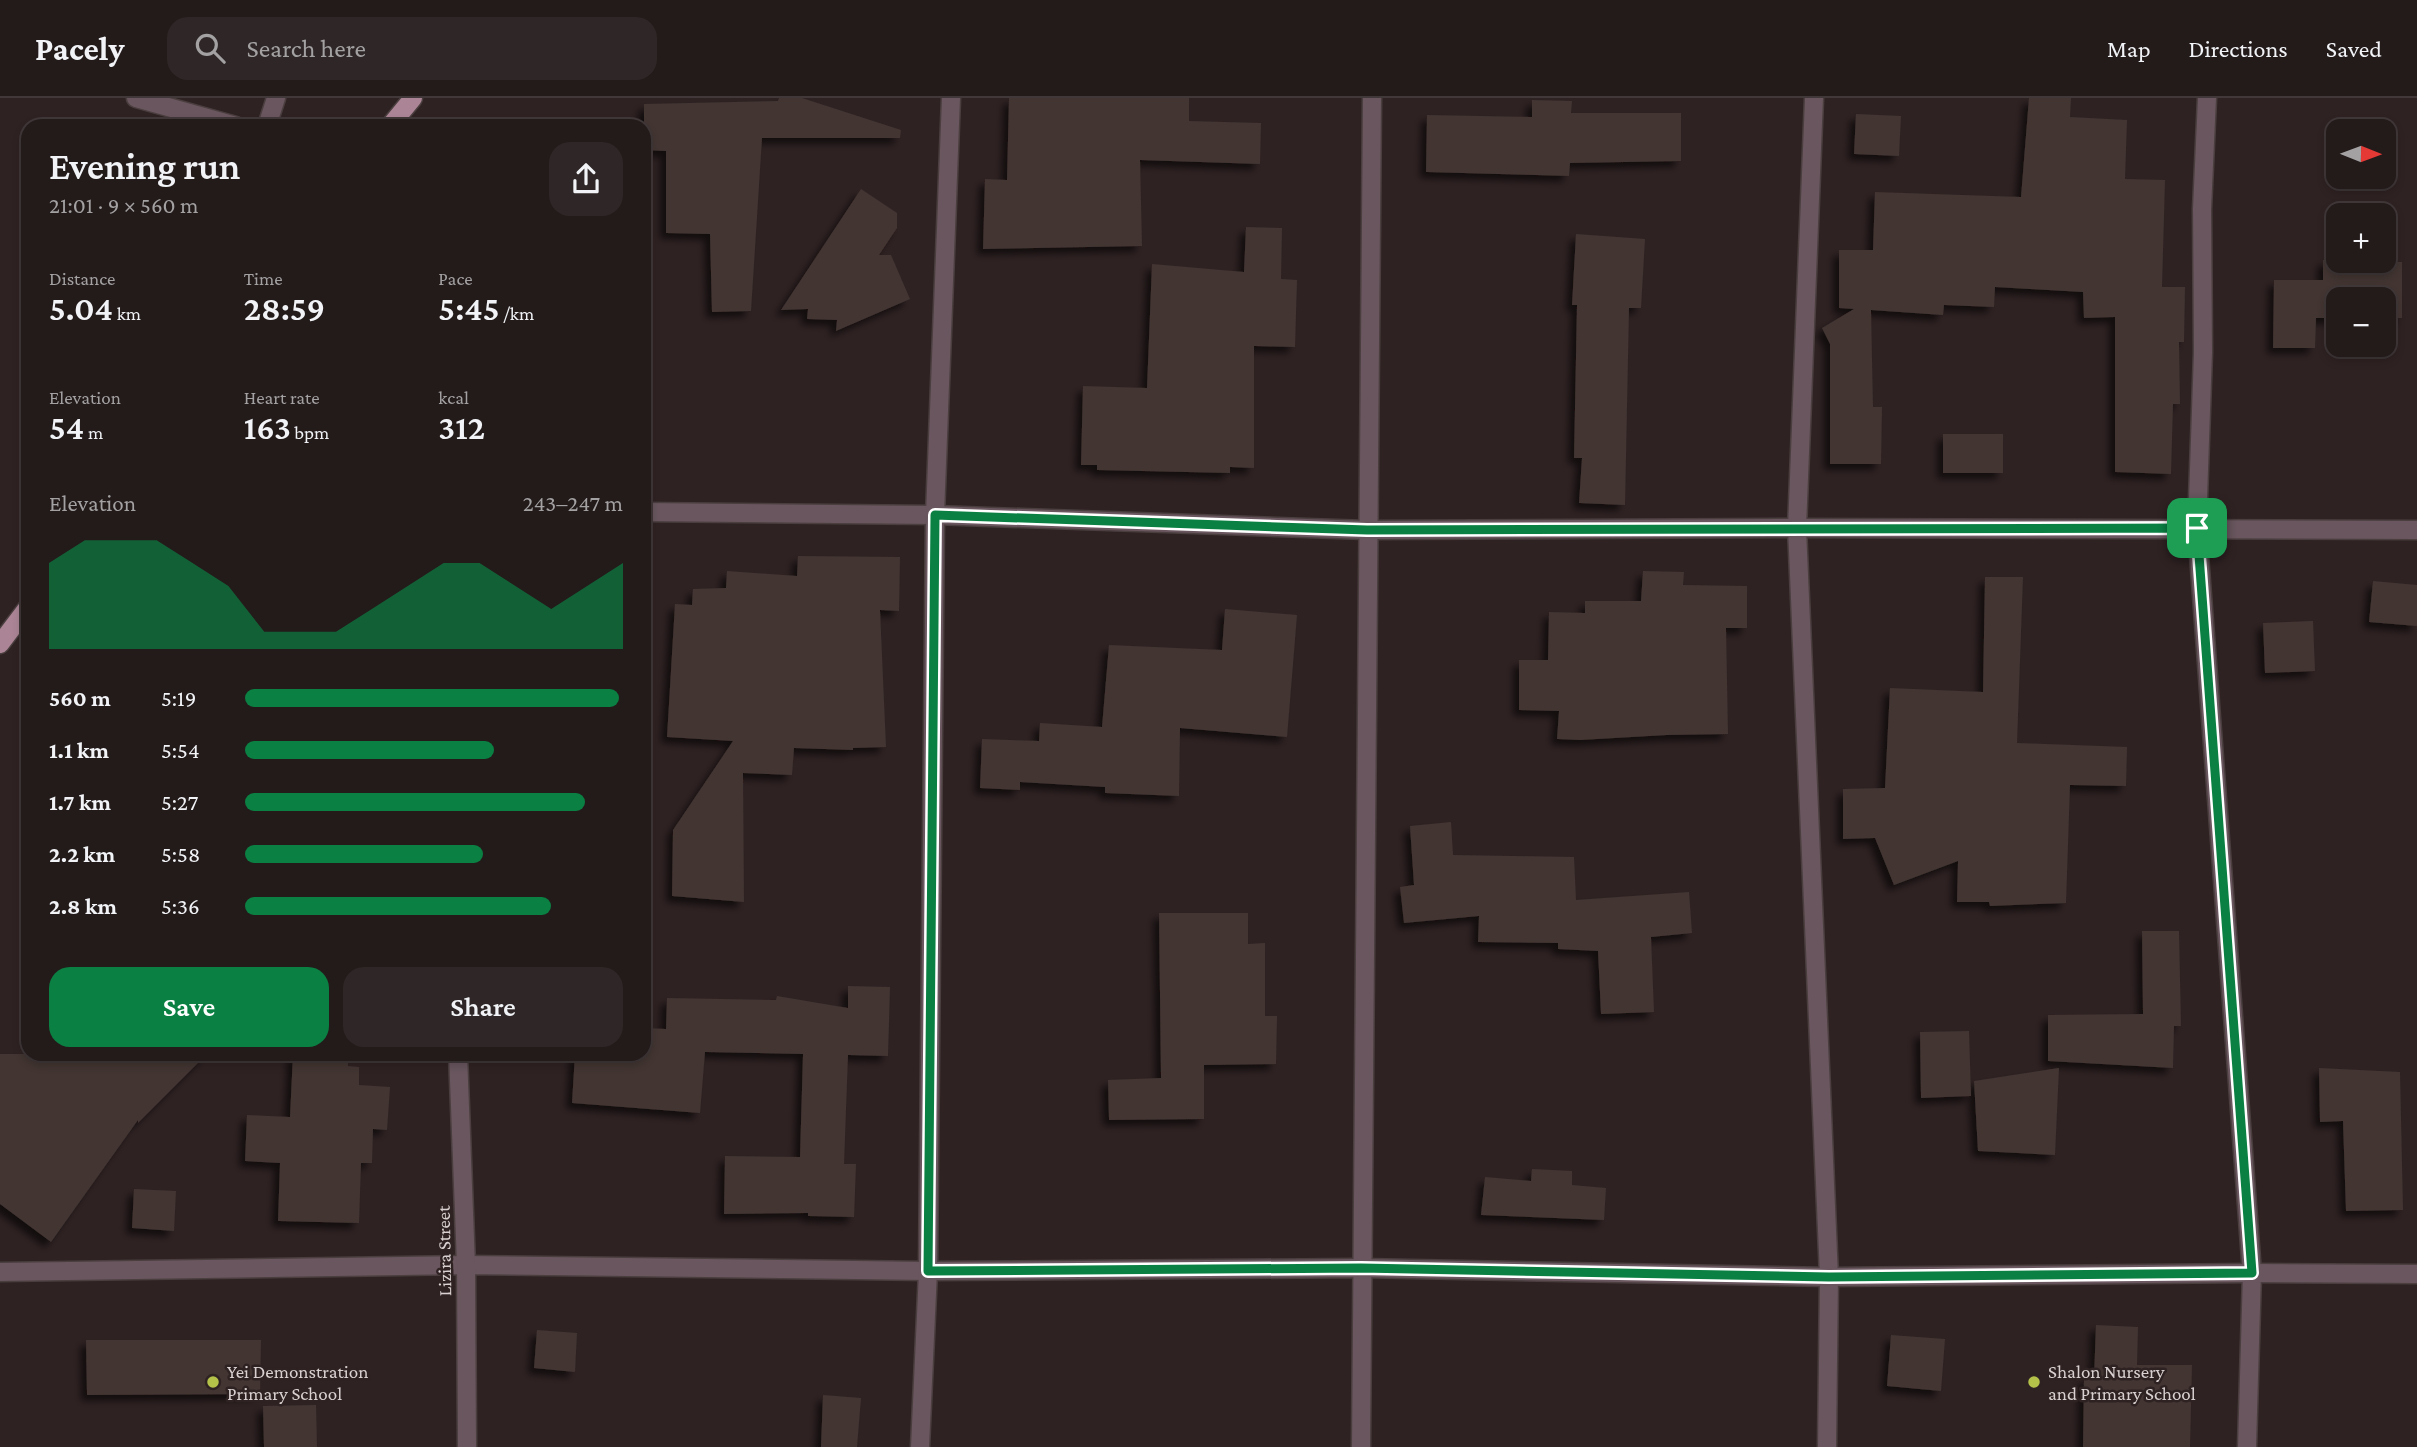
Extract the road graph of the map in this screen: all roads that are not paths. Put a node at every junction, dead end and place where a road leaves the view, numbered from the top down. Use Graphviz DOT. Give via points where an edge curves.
graph roads {
  1 [pos="136,98"];
  2 [pos="276,98"];
  3 [pos="413,98"];
  4 [pos="950,98"];
  5 [pos="1372,98"];
  6 [pos="1814,98"];
  7 [pos="2207,98"];
  8 [pos="211,119"];
  9 [pos="269,119"];
  10 [pos="396,119"];
  11 [pos="651,512"];
  12 [pos="935,515"];
  13 [pos="1797,528"];
  14 [pos="2197,528"];
  15 [pos="1367,530"];
  16 [pos="2417,530"];
  17 [pos="21,616"];
  18 [pos="0,644"];
  19 [pos="458,1061"];
  20 [pos="466,1265"];
  21 [pos="1361,1268"];
  22 [pos="928,1271"];
  23 [pos="0,1272"];
  24 [pos="2252,1273"];
  25 [pos="2417,1274"];
  26 [pos="1829,1277"];
  27 [pos="467,1447"];
  28 [pos="920,1447"];
  29 [pos="1361,1447"];
  30 [pos="1827,1447"];
  31 [pos="2247,1447"];
  1 -- 8 [label="street"];
  2 -- 9 [label="street"];
  3 -- 10 [label="main road"];
  4 -- 12 [label="street"];
  5 -- 15 [label="street"];
  6 -- 13 [label="street"];
  7 -- 14 [label="street"];
  11 -- 12 [label="street"];
  12 -- 15 [label="street"];
  12 -- 22 [label="street"];
  13 -- 14 [label="street"];
  13 -- 15 [label="street"];
  13 -- 26 [label="street"];
  14 -- 16 [label="street"];
  14 -- 24 [label="street"];
  15 -- 21 [label="street"];
  17 -- 18 [label="main road"];
  19 -- 20 [label="street, Lizira Street"];
  20 -- 22 [label="street"];
  20 -- 23 [label="street"];
  20 -- 27 [label="street, Lizira Street"];
  21 -- 22 [label="street"];
  21 -- 26 [label="street"];
  21 -- 29 [label="street"];
  22 -- 28 [label="street"];
  24 -- 25 [label="street"];
  24 -- 26 [label="street"];
  24 -- 31 [label="street"];
  26 -- 30 [label="street"];
}
